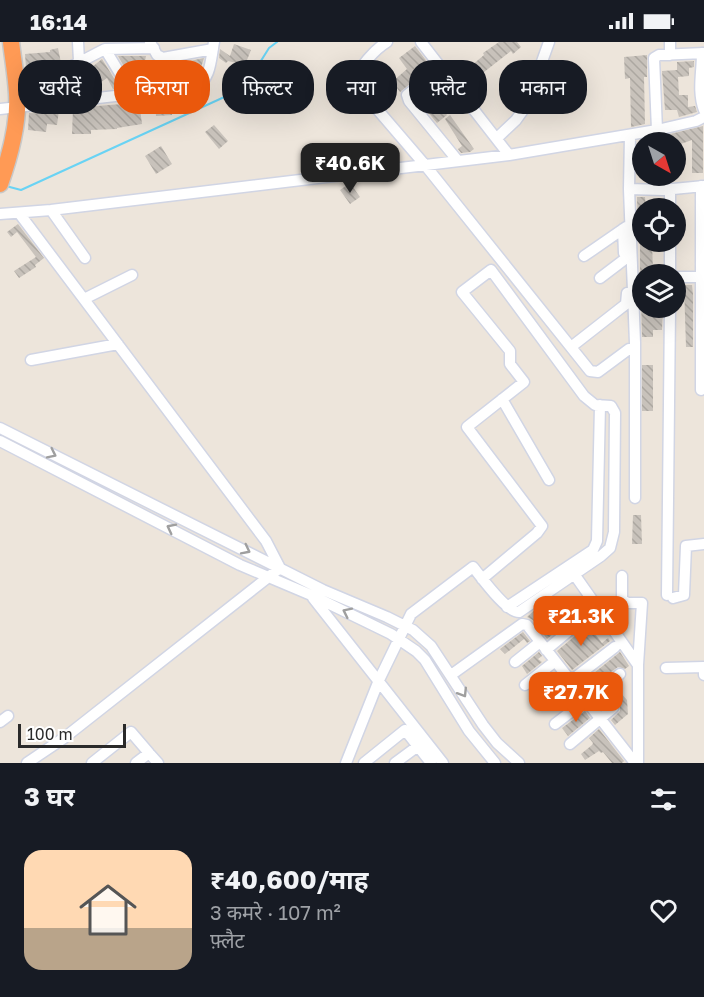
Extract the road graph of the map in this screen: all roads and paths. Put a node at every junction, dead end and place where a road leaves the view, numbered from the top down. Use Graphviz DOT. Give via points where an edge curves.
graph roads {
  1 [pos="11,42"];
  2 [pos="78,42"];
  3 [pos="387,42"];
  4 [pos="421,42"];
  5 [pos="549,42"];
  6 [pos="670,42"];
  7 [pos="152,45"];
  8 [pos="214,46"];
  9 [pos="105,49"];
  10 [pos="703,53"];
  11 [pos="670,55"];
  12 [pos="79,60"];
  13 [pos="81,60"];
  14 [pos="436,60"];
  15 [pos="114,64"];
  16 [pos="210,64"];
  17 [pos="114,96"];
  18 [pos="17,100"];
  19 [pos="0,109"];
  20 [pos="420,114"];
  21 [pos="478,114"];
  22 [pos="704,116"];
  23 [pos="657,130"];
  24 [pos="630,135"];
  25 [pos="497,138"];
  26 [pos="509,155"];
  27 [pos="458,161"];
  28 [pos="425,165"];
  29 [pos="1,180"];
  30 [pos="702,186"];
  31 [pos="629,189"];
  32 [pos="670,189"];
  33 [pos="670,198"];
  34 [pos="51,210"];
  35 [pos="19,213"];
  36 [pos="0,214"];
  37 [pos="585,256"];
  38 [pos="85,258"];
  39 [pos="625,259"];
  40 [pos="132,275"];
  41 [pos="702,276"];
  42 [pos="686,277"];
  43 [pos="600,278"];
  44 [pos="84,299"];
  45 [pos="670,318"];
  46 [pos="118,344"];
  47 [pos="571,347"];
  48 [pos="629,349"];
  49 [pos="31,360"];
  50 [pos="701,390"];
  51 [pos="502,399"];
  52 [pos="600,405"];
  53 [pos="0,428"];
  54 [pos="0,441"];
  55 [pos="549,480"];
  56 [pos="635,498"];
  57 [pos="704,544"];
  58 [pos="280,568"];
  59 [pos="574,574"];
  60 [pos="622,576"];
  61 [pos="270,578"];
  62 [pos="482,579"];
  63 [pos="309,583"];
  64 [pos="311,595"];
  65 [pos="507,607"];
  66 [pos="589,614"];
  67 [pos="405,626"];
  68 [pos="399,639"];
  69 [pos="543,646"];
  70 [pos="615,647"];
  71 [pos="515,662"];
  72 [pos="554,662"];
  73 [pos="638,665"];
  74 [pos="666,668"];
  75 [pos="620,674"];
  76 [pos="451,675"];
  77 [pos="704,675"];
  78 [pos="379,680"];
  79 [pos="570,681"];
  80 [pos="525,685"];
  81 [pos="585,701"];
  82 [pos="542,703"];
  83 [pos="613,708"];
  84 [pos="600,719"];
  85 [pos="555,724"];
  86 [pos="570,744"];
  87 [pos="418,746"];
  88 [pos="149,753"];
  89 [pos="350,760"];
  90 [pos="27,763"];
  91 [pos="92,763"];
  92 [pos="136,763"];
  93 [pos="158,763"];
  94 [pos="364,763"];
  95 [pos="397,763"];
  96 [pos="431,763"];
  97 [pos="443,763"];
  98 [pos="495,763"];
  99 [pos="519,763"];
  100 [pos="637,763"];
  1 -- 18 [label="highway"];
  2 -- 12 [label="street"];
  3 -- 28 [label="street" via="359,72 357,84"];
  4 -- 14 [label="street"];
  5 -- 25 [label="street" via="526,106"];
  6 -- 11 [label="street"];
  7 -- 8 [label="street" via="163,58"];
  7 -- 9 [label="street"];
  8 -- 16 [label="street"];
  9 -- 13 [label="street"];
  9 -- 15 [label="street"];
  10 -- 11 [label="street"];
  10 -- 22 [label="street" via="699,90"];
  11 -- 23 [label="street" via="654,58"];
  17 -- 18 [label="street"];
  18 -- 19 [label="street"];
  18 -- 29 [label="highway" via="15,129"];
  20 -- 27 [label="street"];
  21 -- 25 [label="street"];
  22 -- 23 [label="street"];
  23 -- 24 [label="street"];
  24 -- 26 [label="street"];
  24 -- 31 [label="street"];
  25 -- 26 [label="street"];
  26 -- 27 [label="street"];
  27 -- 28 [label="street"];
  28 -- 34 [label="street"];
  28 -- 47 [label="street"];
  30 -- 32 [label="street"];
  30 -- 41 [label="street"];
  31 -- 32 [label="street"];
  31 -- 56 [label="street" via="635,343"];
  32 -- 33 [label="street"];
  34 -- 35 [label="street"];
  34 -- 38 [label="street"];
  35 -- 36 [label="street"];
  35 -- 44 [label="street"];
  37 -- 39 [label="street" via="625,228"];
  39 -- 43 [label="street"];
  39 -- 47 [label="street" via="626,304"];
  40 -- 44 [label="street"];
  41 -- 42 [label="street"];
  41 -- 50 [label="street"];
  44 -- 46 [label="street"];
  45 -- 57 [label="street" via="670,596 684,595 686,546"];
  46 -- 49 [label="street"];
  46 -- 58 [label="street" via="266,541"];
  47 -- 48 [label="street" via="593,373"];
  51 -- 52 [label="street" via="524,382 510,364 510,351 462,292 491,270 589,403"];
  51 -- 55 [label="street"];
  51 -- 62 [label="street" via="467,427 542,526"];
  52 -- 59 [label="street" via="611,406 615,413 614,532 609,548"];
  52 -- 65 [label="street" via="597,541 593,550"];
  53 -- 58 [label="street, one-way"];
  61 -- 54 [label="street, one-way"];
  58 -- 61 [label="street"];
  58 -- 63 [label="street"];
  59 -- 65 [label="street" via="519,612"];
  59 -- 73 [label="street"];
  60 -- 73 [label="street" via="622,600 642,603"];
  61 -- 64 [label="street"];
  61 -- 90 [label="street"];
  62 -- 65 [label="street"];
  62 -- 67 [label="street" via="473,567 411,614"];
  63 -- 64 [label="street"];
  63 -- 67 [label="street"];
  68 -- 64 [label="street, one-way"];
  64 -- 78 [label="street"];
  66 -- 69 [label="street"];
  67 -- 68 [label="street"];
  67 -- 76 [label="street" via="431,645"];
  68 -- 78 [label="street"];
  68 -- 98 [label="street" via="425,660 469,731"];
  69 -- 71 [label="street"];
  69 -- 72 [label="street"];
  69 -- 76 [label="street" via="522,624"];
  70 -- 79 [label="street"];
  72 -- 79 [label="street"];
  72 -- 80 [label="street"];
  73 -- 100 [label="street"];
  74 -- 77 [label="street" via="704,666"];
  75 -- 81 [label="street"];
  76 -- 99 [label="street, one-way" via="483,725"];
  78 -- 89 [label="street"];
  78 -- 97 [label="street"];
  79 -- 81 [label="street"];
  79 -- 82 [label="street"];
  81 -- 84 [label="street"];
  81 -- 85 [label="street"];
  83 -- 84 [label="street"];
  84 -- 86 [label="street"];
  84 -- 100 [label="street"];
  87 -- 94 [label="street" via="405,730"];
  87 -- 95 [label="street"];
  87 -- 96 [label="street"];
  88 -- 91 [label="street" via="131,732"];
  88 -- 92 [label="street"];
  88 -- 93 [label="street"];
}
